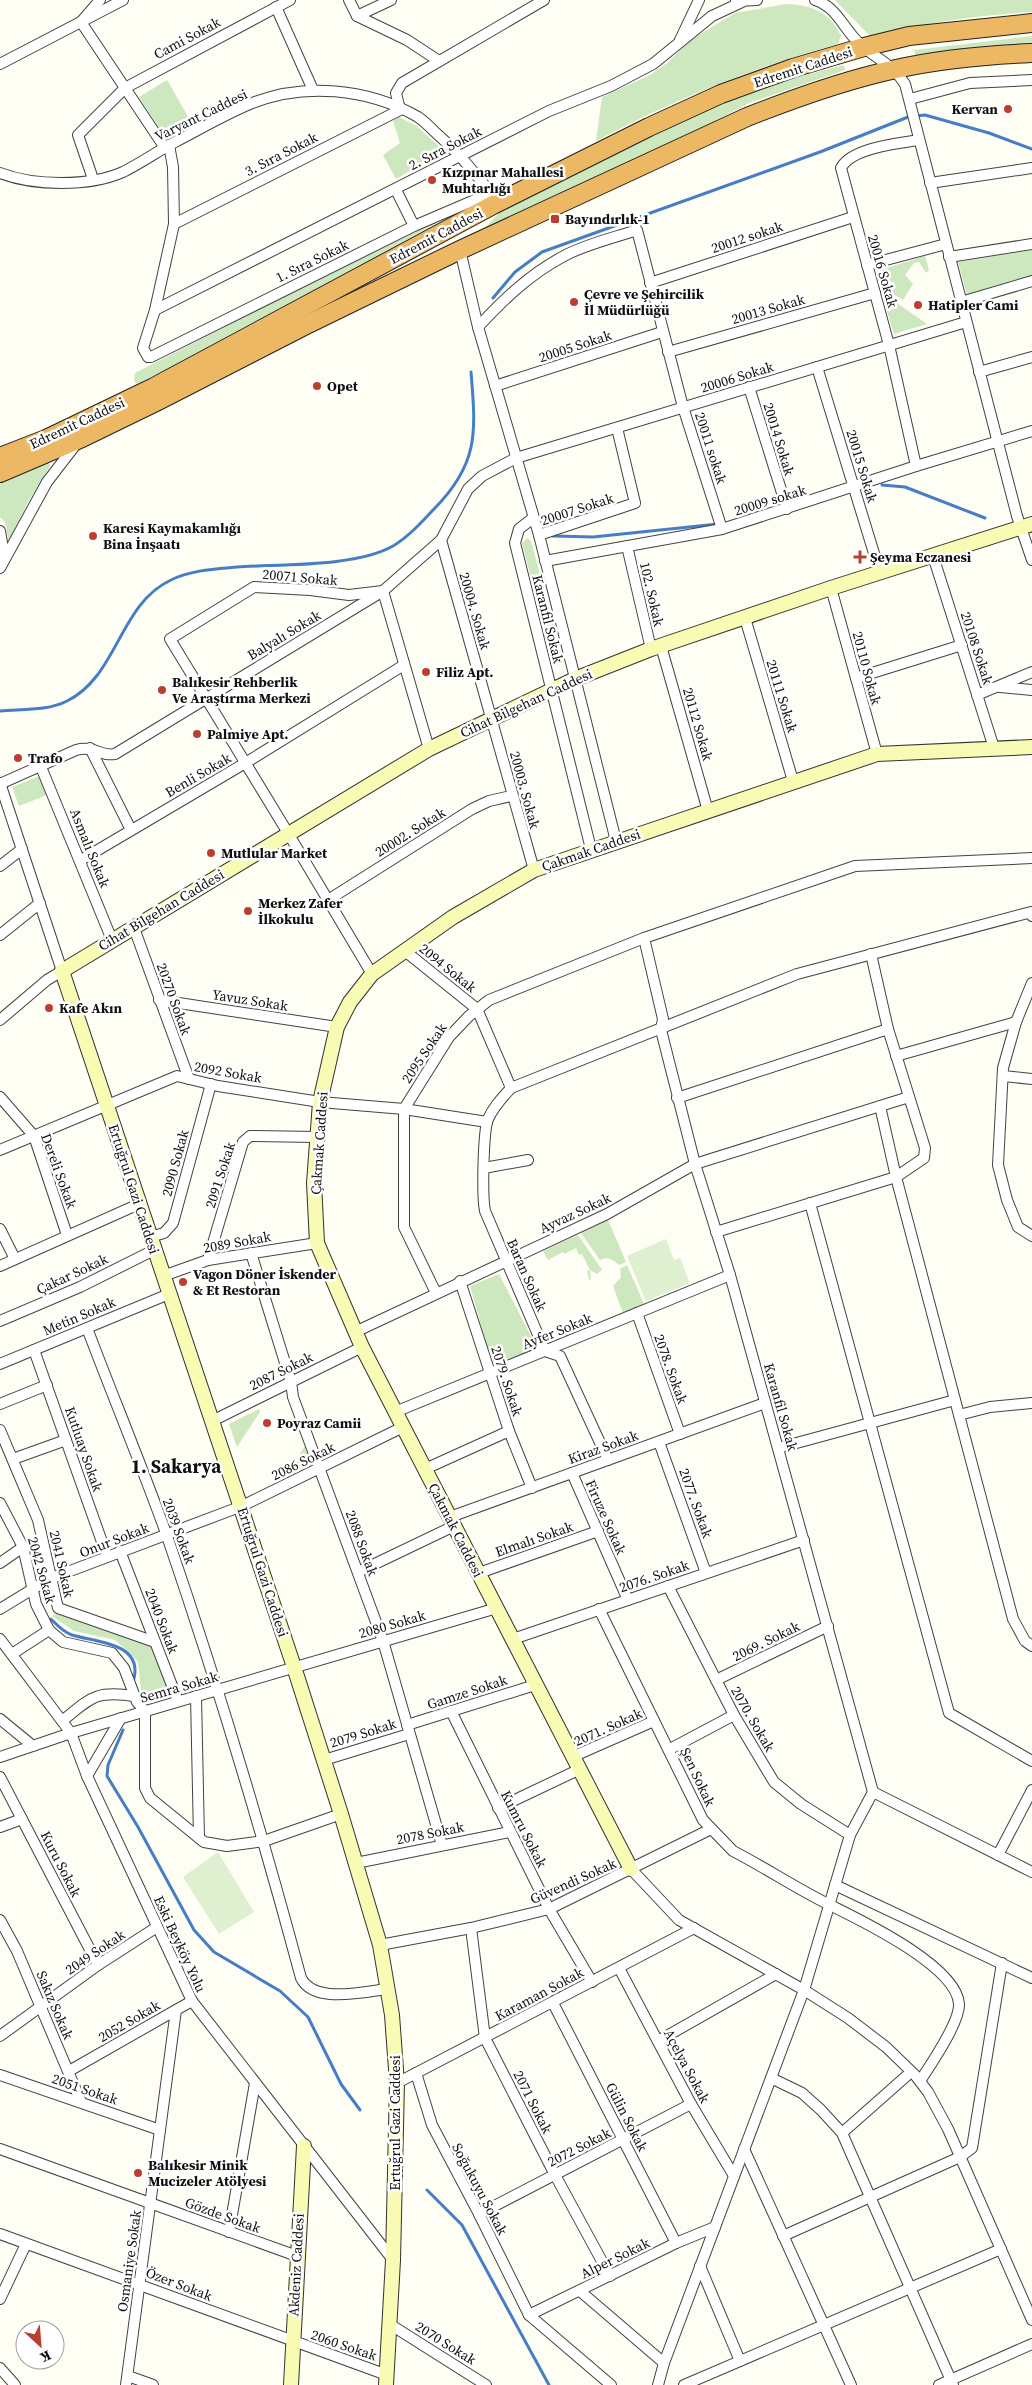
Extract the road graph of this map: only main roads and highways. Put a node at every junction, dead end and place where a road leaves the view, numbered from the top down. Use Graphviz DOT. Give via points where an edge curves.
graph roads {
  1 [pos="1032,23"];
  2 [pos="1032,52"];
  3 [pos="492,200"];
  4 [pos="375,291"];
  5 [pos="0,457"];
  6 [pos="0,473"];
  7 [pos="1026,526"];
  8 [pos="1032,748"];
  9 [pos="62,972"];
  10 [pos="631,1869"];
  11 [pos="304,2146"];
  12 [pos="387,2380"];
  13 [pos="291,2385"];
  1 -- 3 [label="highway, Edremit Caddesi" via="909,36 793,68 721,94"];
  2 -- 4 [label="highway, Edremit Caddesi" via="895,69 795,99 746,117"];
  3 -- 4 [label="highway" via="490,217 481,226 430,253"];
  3 -- 5 [label="highway, Edremit Caddesi" via="154,387 46,439"];
  4 -- 6 [label="highway, Edremit Caddesi" via="82,438"];
  7 -- 9 [label="main road, Cihat Bilgehan Caddesi" via="831,588 575,679 429,749"];
  8 -- 10 [label="main road, Çakmak Caddesi" via="877,754 534,870 453,917 372,974 350,1002 337,1027 320,1102 314,1182 317,1243 355,1332 395,1412"];
  9 -- 12 [label="main road, Ertuğrul Gazi Caddesi" via="242,1506 380,1945 392,2015 397,2082 394,2260"];
  11 -- 13 [label="main road, Akdeniz Caddesi"];
}
